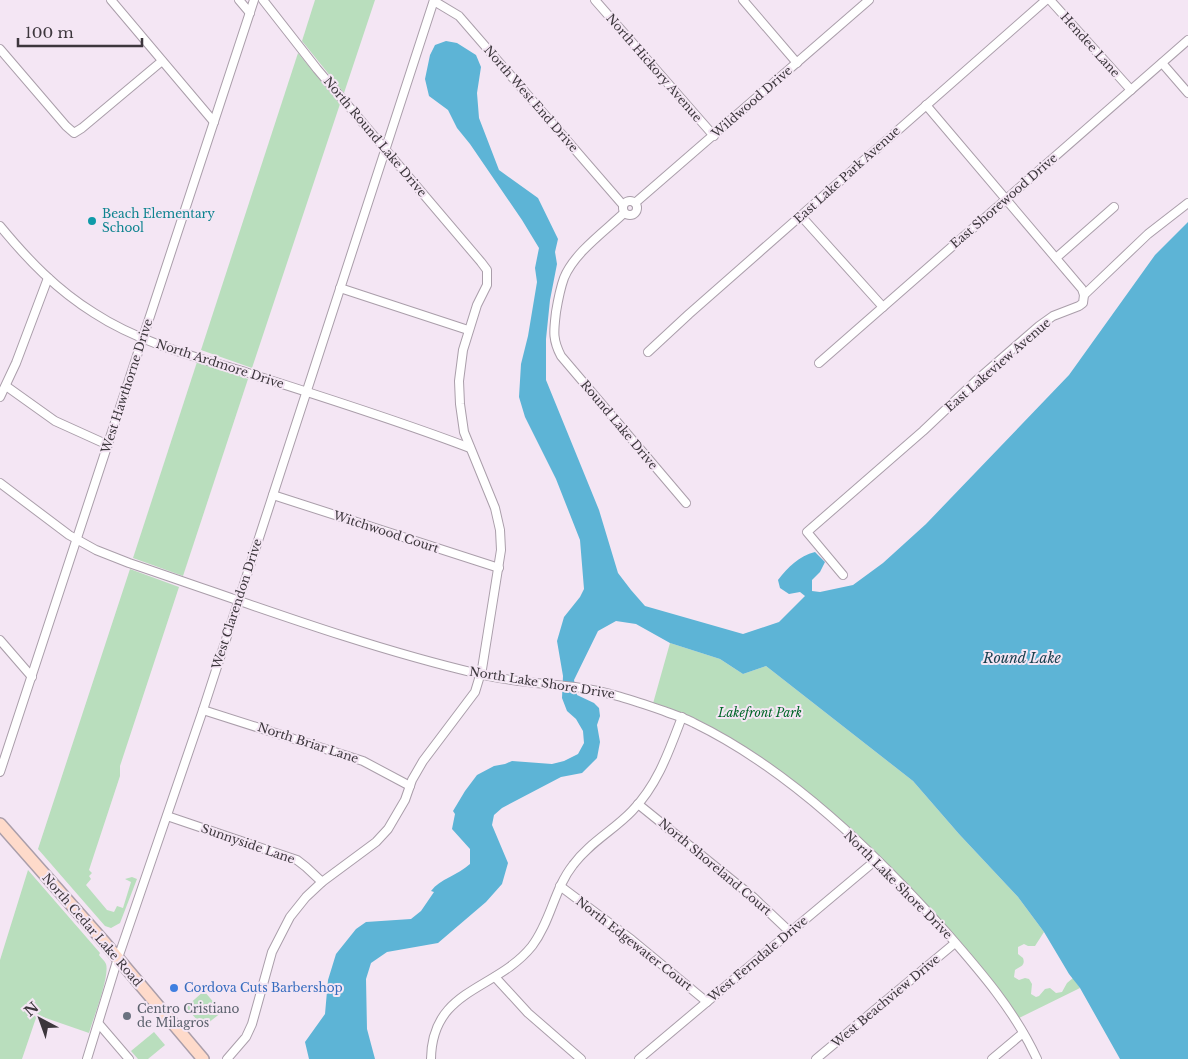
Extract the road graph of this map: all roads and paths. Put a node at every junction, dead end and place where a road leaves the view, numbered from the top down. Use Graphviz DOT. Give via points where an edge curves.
graph roads {
  1 [pos="111,0"];
  2 [pos="239,0"];
  3 [pos="254,0"];
  4 [pos="263,0"];
  5 [pos="434,0"];
  6 [pos="595,0"];
  7 [pos="743,0"];
  8 [pos="869,0"];
  9 [pos="1048,0"];
  10 [pos="250,13"];
  11 [pos="1188,40"];
  12 [pos="0,49"];
  13 [pos="162,61"];
  14 [pos="797,63"];
  15 [pos="1162,63"];
  16 [pos="1131,90"];
  17 [pos="1188,93"];
  18 [pos="926,105"];
  19 [pos="214,122"];
  20 [pos="714,136"];
  21 [pos="386,149"];
  22 [pos="1006,200"];
  23 [pos="635,203"];
  24 [pos="1188,203"];
  25 [pos="1114,207"];
  26 [pos="623,209"];
  27 [pos="801,216"];
  28 [pos="0,226"];
  29 [pos="1056,258"];
  30 [pos="48,278"];
  31 [pos="340,288"];
  32 [pos="1084,295"];
  33 [pos="883,308"];
  34 [pos="468,330"];
  35 [pos="143,338"];
  36 [pos="555,345"];
  37 [pos="648,352"];
  38 [pos="819,363"];
  39 [pos="6,386"];
  40 [pos="307,392"];
  41 [pos="0,397"];
  42 [pos="108,445"];
  43 [pos="470,448"];
  44 [pos="0,484"];
  45 [pos="273,495"];
  46 [pos="686,503"];
  47 [pos="76,539"];
  48 [pos="499,568"];
  49 [pos="843,575"];
  50 [pos="239,600"];
  51 [pos="0,640"];
  52 [pos="480,675"];
  53 [pos="32,677"];
  54 [pos="203,710"];
  55 [pos="682,718"];
  56 [pos="0,772"];
  57 [pos="410,786"];
  58 [pos="638,804"];
  59 [pos="167,816"];
  60 [pos="0,824"];
  61 [pos="876,860"];
  62 [pos="322,882"];
  63 [pos="560,886"];
  64 [pos="790,932"];
  65 [pos="956,944"];
  66 [pos="118,958"];
  67 [pos="495,977"];
  68 [pos="707,1002"];
  69 [pos="99,1024"];
  70 [pos="1023,1033"];
  71 [pos="87,1059"];
  72 [pos="129,1059"];
  73 [pos="203,1059"];
  74 [pos="227,1059"];
  75 [pos="431,1059"];
  76 [pos="581,1059"];
  77 [pos="639,1059"];
  78 [pos="816,1059"];
  79 [pos="992,1059"];
  80 [pos="1037,1059"];
  1 -- 13 [label="street"];
  2 -- 10 [label="street"];
  3 -- 10 [label="street, West Hawthorne Drive"];
  4 -- 21 [label="street, North Round Lake Drive"];
  5 -- 21 [label="street, West Clarendon Drive"];
  5 -- 26 [label="street, North West End Drive" via="459,16"];
  6 -- 20 [label="street, North Hickory Avenue"];
  7 -- 14 [label="street"];
  8 -- 14 [label="street, Wildwood Drive"];
  9 -- 16 [label="street, Hendee Lane"];
  9 -- 18 [label="street, East Lake Park Avenue"];
  10 -- 19 [label="street, West Hawthorne Drive"];
  11 -- 15 [label="street, East Shorewood Drive"];
  12 -- 13 [label="street" via="74,133"];
  13 -- 19 [label="street"];
  14 -- 20 [label="street, Wildwood Drive"];
  15 -- 16 [label="street, East Shorewood Drive"];
  15 -- 17 [label="street"];
  16 -- 22 [label="street, East Shorewood Drive"];
  18 -- 22 [label="street"];
  18 -- 27 [label="street, East Lake Park Avenue"];
  19 -- 35 [label="street, West Hawthorne Drive"];
  20 -- 23 [label="street, Wildwood Drive"];
  21 -- 31 [label="street, West Clarendon Drive"];
  21 -- 34 [label="street, North Round Lake Drive" via="487,273 487,285"];
  22 -- 29 [label="street"];
  22 -- 33 [label="street, East Shorewood Drive"];
  23 -- 26 [label="street" via="630,200"];
  23 -- 26 [label="street, Wildwood Drive" via="637,209 634,214 629,216"];
  24 -- 32 [label="street, East Lakeview Avenue" via="1148,234"];
  25 -- 29 [label="street"];
  26 -- 36 [label="street, Wildwood Drive" via="564,277 553,334"];
  27 -- 33 [label="street"];
  27 -- 37 [label="street, East Lake Park Avenue"];
  28 -- 30 [label="street, North Ardmore Drive"];
  29 -- 32 [label="street"];
  30 -- 35 [label="street, North Ardmore Drive" via="94,313"];
  30 -- 39 [label="street"];
  31 -- 34 [label="street"];
  31 -- 40 [label="street, West Clarendon Drive"];
  32 -- 49 [label="street, East Lakeview Avenue" via="1079,306 1053,316 1039,326 807,532"];
  33 -- 38 [label="street, East Shorewood Drive"];
  34 -- 43 [label="street" via="459,381 461,414"];
  35 -- 40 [label="street, North Ardmore Drive"];
  35 -- 42 [label="street, West Hawthorne Drive"];
  36 -- 46 [label="street, Round Lake Drive"];
  39 -- 41 [label="street"];
  39 -- 42 [label="street" via="55,421"];
  40 -- 43 [label="street, North Ardmore Drive"];
  40 -- 45 [label="street, West Clarendon Drive"];
  42 -- 47 [label="street, West Hawthorne Drive"];
  43 -- 48 [label="street" via="495,508 500,530"];
  44 -- 47 [label="street, North Lake Shore Drive"];
  45 -- 48 [label="street, Witchwood Court"];
  45 -- 50 [label="street, West Clarendon Drive"];
  47 -- 50 [label="street, North Lake Shore Drive" via="129,563"];
  47 -- 53 [label="street, West Hawthorne Drive"];
  48 -- 52 [label="street"];
  50 -- 52 [label="street, North Lake Shore Drive"];
  50 -- 54 [label="street, West Clarendon Drive"];
  51 -- 53 [label="street"];
  52 -- 55 [label="street, North Lake Shore Drive" via="578,688 630,699"];
  52 -- 57 [label="street" via="474,692 422,760"];
  53 -- 56 [label="street, West Hawthorne Drive"];
  54 -- 57 [label="street, North Briar Lane" via="363,760"];
  54 -- 59 [label="street, West Clarendon Drive"];
  55 -- 58 [label="street" via="666,760"];
  55 -- 61 [label="street, North Lake Shore Drive" via="770,769"];
  57 -- 62 [label="street" via="388,829 376,842"];
  58 -- 63 [label="street" via="574,863"];
  58 -- 64 [label="street, North Shoreland Court" via="753,897"];
  59 -- 62 [label="street, Sunnyside Lane" via="297,860"];
  59 -- 66 [label="street, West Clarendon Drive"];
  60 -- 66 [label="main road, North Cedar Lake Road"];
  61 -- 64 [label="street, West Ferndale Drive"];
  61 -- 65 [label="street, North Lake Shore Drive"];
  62 -- 74 [label="street" via="290,917 280,935 272,952 252,1024 246,1037"];
  63 -- 67 [label="street" via="543,929 532,946"];
  63 -- 68 [label="street, North Edgewater Court"];
  64 -- 68 [label="street, West Ferndale Drive"];
  65 -- 70 [label="street, North Lake Shore Drive" via="976,966"];
  65 -- 78 [label="street, West Beachview Drive"];
  66 -- 69 [label="street, West Clarendon Drive"];
  66 -- 73 [label="main road, North Cedar Lake Road"];
  67 -- 75 [label="street" via="461,997 446,1011 437,1026"];
  67 -- 76 [label="street" via="528,1014"];
  68 -- 77 [label="street, West Ferndale Drive"];
  69 -- 71 [label="street, West Clarendon Drive"];
  69 -- 72 [label="street"];
  70 -- 79 [label="street"];
  70 -- 80 [label="street, North Lake Shore Drive"];
}
